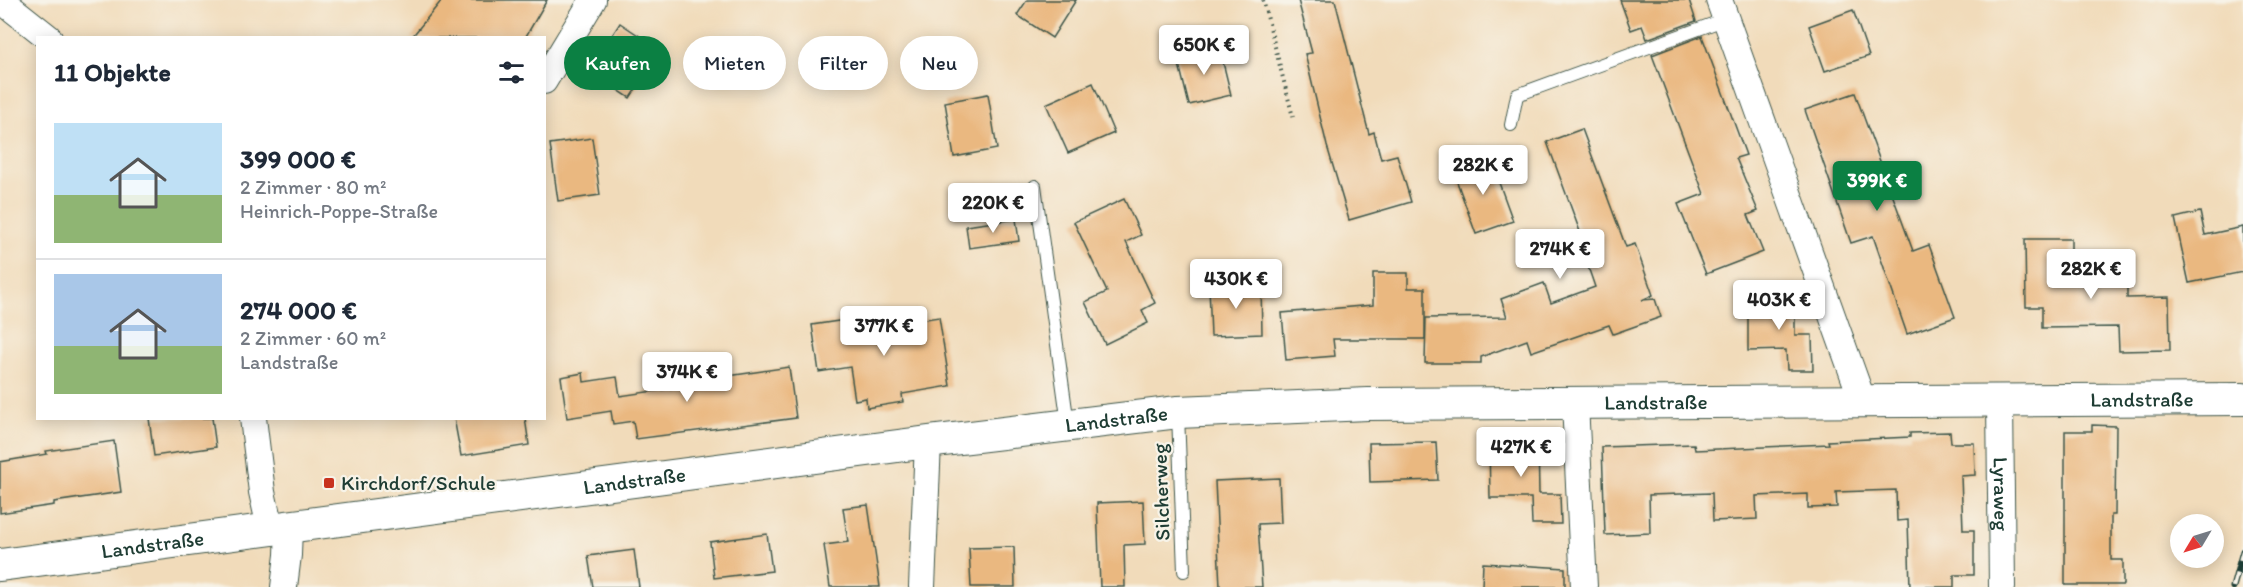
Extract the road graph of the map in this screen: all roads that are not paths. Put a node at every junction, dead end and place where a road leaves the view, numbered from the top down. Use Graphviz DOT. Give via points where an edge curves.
graph roads {
  1 [pos="1,0"];
  2 [pos="593,0"];
  3 [pos="1723,9"];
  4 [pos="47,36"];
  5 [pos="546,78"];
  6 [pos="1511,125"];
  7 [pos="1035,186"];
  8 [pos="2243,399"];
  9 [pos="2000,401"];
  10 [pos="1863,402"];
  11 [pos="1575,403"];
  12 [pos="1178,412"];
  13 [pos="253,420"];
  14 [pos="1068,425"];
  15 [pos="928,442"];
  16 [pos="280,528"];
  17 [pos="0,565"];
  18 [pos="1184,571"];
  19 [pos="284,587"];
  20 [pos="922,587"];
  21 [pos="1584,587"];
  22 [pos="2002,587"];
  1 -- 4 [label="street"];
  2 -- 5 [label="street"];
  3 -- 6 [label="lane" via="1517,95"];
  3 -- 10 [label="street"];
  7 -- 14 [label="lane"];
  8 -- 9 [label="street, Landstraße"];
  9 -- 10 [label="street, Landstraße"];
  9 -- 22 [label="street, Lyraweg"];
  10 -- 11 [label="street, Landstraße"];
  11 -- 12 [label="street, Landstraße" via="1368,404"];
  11 -- 21 [label="street"];
  12 -- 14 [label="street, Landstraße"];
  12 -- 18 [label="lane, Silcherweg"];
  13 -- 16 [label="street" via="262,492"];
  14 -- 15 [label="street, Landstraße"];
  15 -- 16 [label="street, Landstraße"];
  15 -- 20 [label="street"];
  16 -- 17 [label="street, Landstraße"];
  16 -- 19 [label="street" via="288,555"];
}
